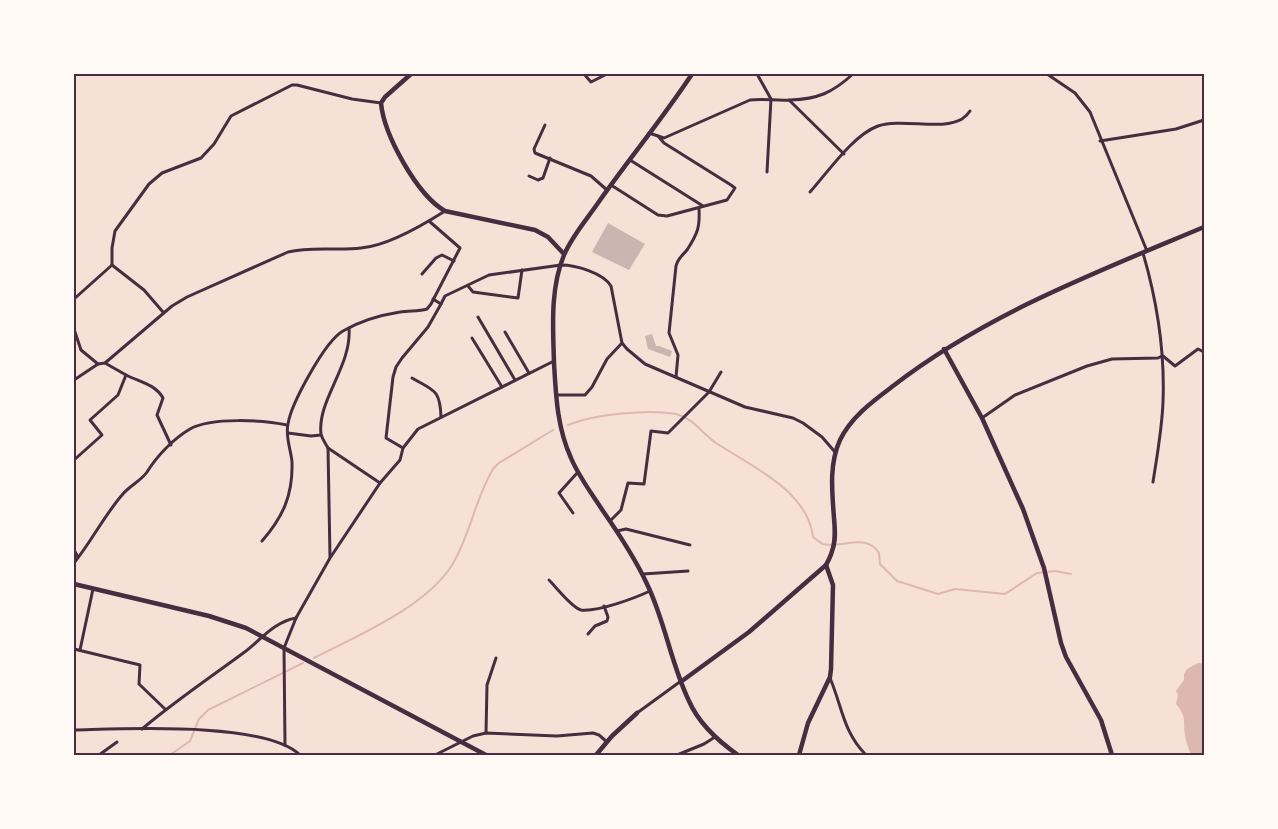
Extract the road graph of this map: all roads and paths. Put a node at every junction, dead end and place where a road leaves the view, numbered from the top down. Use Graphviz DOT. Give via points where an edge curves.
graph roads {
  1 [pos="411,74"];
  2 [pos="584,74"];
  3 [pos="607,74"];
  4 [pos="692,74"];
  5 [pos="757,74"];
  6 [pos="853,74"];
  7 [pos="1047,74"];
  8 [pos="771,99"];
  9 [pos="789,100"];
  10 [pos="381,104"];
  11 [pos="970,111"];
  12 [pos="1204,120"];
  13 [pos="545,125"];
  14 [pos="649,133"];
  15 [pos="658,136"];
  16 [pos="1100,141"];
  17 [pos="844,154"];
  18 [pos="550,158"];
  19 [pos="630,159"];
  20 [pos="767,172"];
  21 [pos="529,176"];
  22 [pos="611,185"];
  23 [pos="607,190"];
  24 [pos="810,192"];
  25 [pos="701,207"];
  26 [pos="445,211"];
  27 [pos="429,221"];
  28 [pos="1204,227"];
  29 [pos="1145,252"];
  30 [pos="564,254"];
  31 [pos="454,261"];
  32 [pos="112,264"];
  33 [pos="561,265"];
  34 [pos="522,270"];
  35 [pos="422,274"];
  36 [pos="468,286"];
  37 [pos="74,299"];
  38 [pos="433,299"];
  39 [pos="441,304"];
  40 [pos="163,312"];
  41 [pos="478,317"];
  42 [pos="349,328"];
  43 [pos="74,329"];
  44 [pos="504,332"];
  45 [pos="472,338"];
  46 [pos="622,343"];
  47 [pos="944,350"];
  48 [pos="1204,351"];
  49 [pos="1162,356"];
  50 [pos="554,361"];
  51 [pos="105,363"];
  52 [pos="98,364"];
  53 [pos="720,372"];
  54 [pos="529,373"];
  55 [pos="126,375"];
  56 [pos="676,377"];
  57 [pos="412,378"];
  58 [pos="74,380"];
  59 [pos="515,380"];
  60 [pos="502,387"];
  61 [pos="709,392"];
  62 [pos="556,395"];
  63 [pos="441,417"];
  64 [pos="982,418"];
  65 [pos="287,425"];
  66 [pos="288,433"];
  67 [pos="322,435"];
  68 [pos="171,445"];
  69 [pos="328,448"];
  70 [pos="403,448"];
  71 [pos="835,452"];
  72 [pos="75,458"];
  73 [pos="578,472"];
  74 [pos="1153,482"];
  75 [pos="380,483"];
  76 [pos="573,512"];
  77 [pos="610,521"];
  78 [pos="617,531"];
  79 [pos="262,542"];
  80 [pos="690,545"];
  81 [pos="74,550"];
  82 [pos="78,557"];
  83 [pos="330,558"];
  84 [pos="74,563"];
  85 [pos="826,565"];
  86 [pos="688,571"];
  87 [pos="642,574"];
  88 [pos="550,580"];
  89 [pos="74,584"];
  90 [pos="93,589"];
  91 [pos="651,591"];
  92 [pos="604,606"];
  93 [pos="296,618"];
  94 [pos="588,634"];
  95 [pos="262,636"];
  96 [pos="74,648"];
  97 [pos="284,648"];
  98 [pos="80,650"];
  99 [pos="496,658"];
  100 [pos="830,677"];
  101 [pos="682,681"];
  102 [pos="165,709"];
  103 [pos="637,713"];
  104 [pos="141,729"];
  105 [pos="74,730"];
  106 [pos="486,733"];
  107 [pos="715,737"];
  108 [pos="117,742"];
  109 [pos="461,742"];
  110 [pos="607,742"];
  111 [pos="285,745"];
  112 [pos="99,755"];
  113 [pos="300,755"];
  114 [pos="434,755"];
  115 [pos="486,755"];
  116 [pos="596,755"];
  117 [pos="677,755"];
  118 [pos="738,755"];
  119 [pos="798,755"];
  120 [pos="866,755"];
  121 [pos="1112,755"];
  1 -- 10 [label="street" via="385,96"];
  2 -- 3 [label="street" via="591,82"];
  4 -- 14 [label="street"];
  5 -- 8 [label="street"];
  6 -- 9 [label="street" via="829,93"];
  7 -- 16 [label="street" via="1075,94 1090,112"];
  8 -- 9 [label="street"];
  8 -- 15 [label="street" via="750,100 664,138"];
  8 -- 20 [label="street"];
  9 -- 17 [label="street"];
  10 -- 26 [label="street" via="394,146 422,190"];
  10 -- 32 [label="street" via="292,85 231,116 202,158 162,173 149,184 115,231"];
  11 -- 17 [label="street" via="962,119 950,123 878,126 858,139"];
  12 -- 16 [label="street"];
  13 -- 18 [label="street" via="534,149"];
  14 -- 15 [label="street"];
  14 -- 19 [label="street"];
  15 -- 25 [label="street" via="735,188 727,200"];
  16 -- 29 [label="street"];
  17 -- 24 [label="street"];
  18 -- 21 [label="street" via="543,178 538,180"];
  18 -- 23 [label="street" via="591,176"];
  19 -- 22 [label="street"];
  19 -- 25 [label="street"];
  22 -- 23 [label="street"];
  22 -- 25 [label="street" via="658,215 668,216"];
  23 -- 30 [label="street"];
  25 -- 56 [label="street" via="700,227 676,266 669,333 678,355"];
  26 -- 27 [label="street"];
  26 -- 30 [label="street" via="535,230 548,237"];
  27 -- 31 [label="street" via="460,248"];
  27 -- 40 [label="street" via="375,246 288,252 187,297"];
  28 -- 29 [label="street"];
  29 -- 47 [label="street" via="1033,301"];
  29 -- 49 [label="street"];
  30 -- 33 [label="street"];
  31 -- 35 [label="street" via="442,255"];
  31 -- 38 [label="street"];
  32 -- 37 [label="street"];
  32 -- 40 [label="street" via="144,290"];
  33 -- 34 [label="street"];
  33 -- 46 [label="street" via="607,280 615,301"];
  33 -- 50 [label="street" via="554,295"];
  34 -- 36 [label="street" via="489,275"];
  34 -- 36 [label="street" via="518,298 473,292"];
  36 -- 39 [label="street" via="445,296"];
  38 -- 39 [label="street"];
  38 -- 42 [label="street" via="427,309 402,311"];
  39 -- 70 [label="street" via="428,327 402,358 393,377 386,438"];
  40 -- 51 [label="street"];
  41 -- 59 [label="street"];
  42 -- 65 [label="street" via="334,338 324,353 304,385"];
  42 -- 67 [label="street" via="346,354 322,417"];
  43 -- 52 [label="street" via="80,350"];
  44 -- 54 [label="street"];
  45 -- 60 [label="street"];
  46 -- 56 [label="street" via="645,364"];
  46 -- 62 [label="street" via="607,359 585,395"];
  47 -- 64 [label="street"];
  47 -- 71 [label="street" via="857,416"];
  48 -- 49 [label="street" via="1198,349 1176,366"];
  49 -- 64 [label="street" via="1112,359 1087,366 1015,395"];
  49 -- 74 [label="street" via="1163,402"];
  50 -- 54 [label="street"];
  50 -- 62 [label="street"];
  51 -- 52 [label="street"];
  51 -- 55 [label="street"];
  52 -- 58 [label="street"];
  53 -- 61 [label="street"];
  54 -- 59 [label="street"];
  55 -- 68 [label="street" via="142,380 164,398 158,416"];
  55 -- 72 [label="street" via="118,395 90,420 102,435"];
  56 -- 61 [label="street"];
  57 -- 63 [label="street" via="435,392 440,400"];
  59 -- 60 [label="street"];
  60 -- 63 [label="street"];
  61 -- 71 [label="street" via="745,407 798,420 822,437"];
  61 -- 77 [label="street" via="668,433 651,431 644,484 628,483 621,510"];
  62 -- 73 [label="street" via="559,424"];
  63 -- 70 [label="street" via="418,429"];
  64 -- 121 [label="street" via="1023,509 1044,568 1066,657 1101,720"];
  65 -- 66 [label="street"];
  65 -- 68 [label="street" via="244,421 202,425"];
  66 -- 67 [label="street"];
  66 -- 79 [label="street" via="292,462 290,486 282,515"];
  67 -- 69 [label="street"];
  68 -- 82 [label="street" via="122,495"];
  69 -- 75 [label="street"];
  69 -- 83 [label="street"];
  70 -- 75 [label="street" via="400,460"];
  71 -- 85 [label="street" via="832,481 835,532"];
  73 -- 76 [label="street" via="559,493"];
  73 -- 77 [label="street"];
  75 -- 83 [label="street"];
  77 -- 78 [label="street"];
  78 -- 80 [label="street" via="626,530"];
  78 -- 87 [label="street"];
  81 -- 82 [label="street"];
  82 -- 84 [label="street"];
  83 -- 93 [label="street"];
  85 -- 100 [label="street" via="833,586"];
  85 -- 101 [label="street" via="749,632"];
  86 -- 87 [label="street"];
  87 -- 91 [label="street"];
  88 -- 92 [label="street" via="580,610"];
  89 -- 90 [label="street"];
  90 -- 95 [label="street" via="222,620"];
  90 -- 98 [label="street"];
  91 -- 92 [label="street" via="628,601"];
  91 -- 101 [label="street"];
  92 -- 94 [label="street" via="607,621 595,626"];
  93 -- 95 [label="street" via="288,619"];
  93 -- 97 [label="street"];
  95 -- 97 [label="street"];
  95 -- 102 [label="street"];
  96 -- 98 [label="street"];
  97 -- 109 [label="street"];
  97 -- 111 [label="street"];
  98 -- 102 [label="street" via="140,665 139,684"];
  99 -- 106 [label="street" via="487,685"];
  100 -- 119 [label="street" via="808,723"];
  100 -- 120 [label="street" via="844,723 852,740"];
  101 -- 103 [label="street"];
  101 -- 107 [label="street" via="693,708"];
  102 -- 104 [label="street"];
  103 -- 110 [label="street"];
  104 -- 105 [label="street"];
  104 -- 111 [label="street" via="255,735"];
  106 -- 109 [label="street"];
  106 -- 110 [label="street" via="557,736 593,733"];
  107 -- 117 [label="street"];
  107 -- 118 [label="street"];
  108 -- 112 [label="street"];
  109 -- 114 [label="street"];
  109 -- 115 [label="street"];
  110 -- 116 [label="street"];
  111 -- 113 [label="street"];
}
